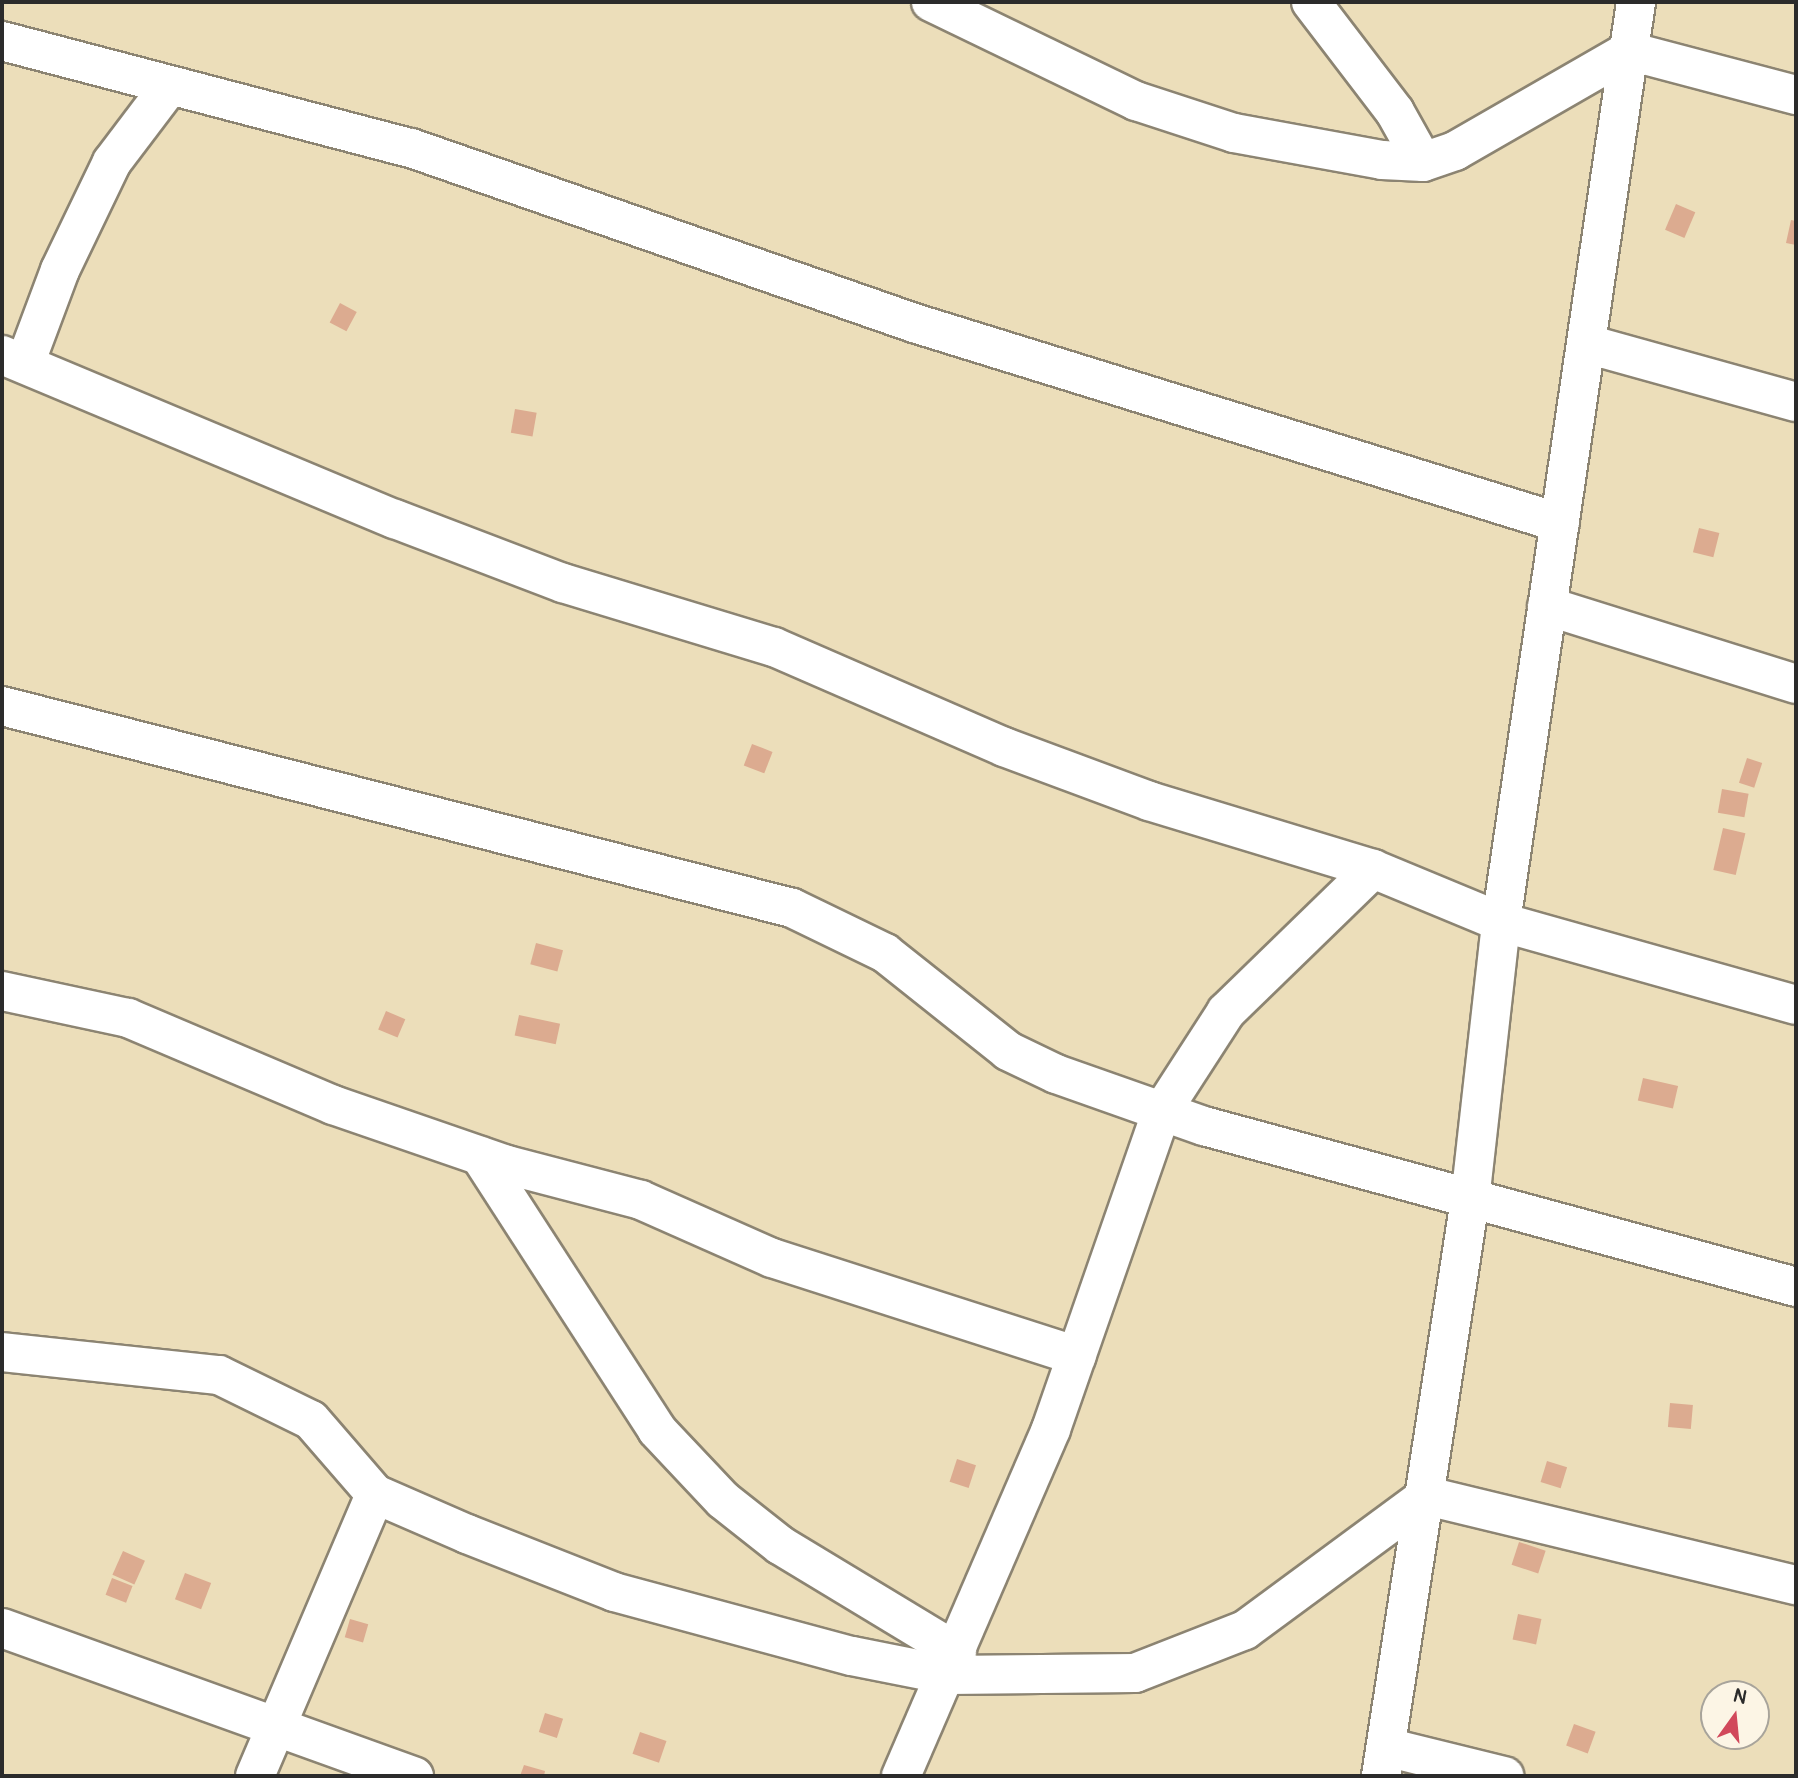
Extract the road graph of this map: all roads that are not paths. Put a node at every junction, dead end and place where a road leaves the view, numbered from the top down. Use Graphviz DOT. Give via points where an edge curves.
graph roads {
  1 [pos="931,2"];
  2 [pos="1311,2"];
  3 [pos="1636,2"];
  4 [pos="2,41"];
  5 [pos="1629,51"];
  6 [pos="168,88"];
  7 [pos="1796,96"];
  8 [pos="1423,162"];
  9 [pos="1587,344"];
  10 [pos="14,358"];
  11 [pos="1796,402"];
  12 [pos="1560,523"];
  13 [pos="1547,606"];
  14 [pos="1796,684"];
  15 [pos="2,706"];
  16 [pos="1373,869"];
  17 [pos="1501,922"];
  18 [pos="2,990"];
  19 [pos="1796,1005"];
  20 [pos="1162,1111"];
  21 [pos="480,1156"];
  22 [pos="1470,1200"];
  23 [pos="1796,1287"];
  24 [pos="1077,1356"];
  25 [pos="5,1357"];
  26 [pos="375,1494"];
  27 [pos="1427,1496"];
  28 [pos="1796,1585"];
  29 [pos="2,1628"];
  30 [pos="953,1663"];
  31 [pos="277,1723"];
  32 [pos="1384,1761"];
  33 [pos="254,1776"];
  34 [pos="414,1776"];
  35 [pos="901,1776"];
  36 [pos="1504,1776"];
  1 -- 8 [label="street" via="1160,109 1234,133 1382,160"];
  2 -- 8 [label="street" via="1395,111"];
  3 -- 5 [label="street"];
  4 -- 6 [label="street"];
  5 -- 7 [label="street"];
  5 -- 8 [label="street" via="1455,151"];
  5 -- 9 [label="street"];
  6 -- 10 [label="street" via="112,162"];
  6 -- 12 [label="street" via="411,148 914,323"];
  9 -- 11 [label="street"];
  9 -- 12 [label="street"];
  10 -- 16 [label="street" via="395,519 563,583 774,647 1004,747 1149,801"];
  12 -- 13 [label="street"];
  13 -- 14 [label="street"];
  13 -- 17 [label="street"];
  15 -- 20 [label="street" via="792,908 885,953 1008,1051"];
  16 -- 17 [label="street"];
  16 -- 20 [label="street" via="1226,1012"];
  17 -- 19 [label="street"];
  17 -- 22 [label="street"];
  18 -- 21 [label="street" via="128,1018 333,1105"];
  20 -- 22 [label="street"];
  20 -- 24 [label="street"];
  21 -- 24 [label="street" via="641,1200 772,1258"];
  21 -- 30 [label="street" via="657,1430 723,1500 780,1545"];
  22 -- 23 [label="street"];
  22 -- 27 [label="street"];
  24 -- 30 [label="street"];
  25 -- 26 [label="street" via="219,1375 311,1420"];
  26 -- 30 [label="street" via="614,1592 852,1656"];
  26 -- 31 [label="street"];
  27 -- 28 [label="street"];
  27 -- 30 [label="street" via="1245,1630 1135,1673"];
  27 -- 32 [label="street"];
  29 -- 31 [label="street"];
  30 -- 35 [label="street"];
  31 -- 33 [label="street"];
  31 -- 34 [label="street"];
  32 -- 36 [label="street"];
}
